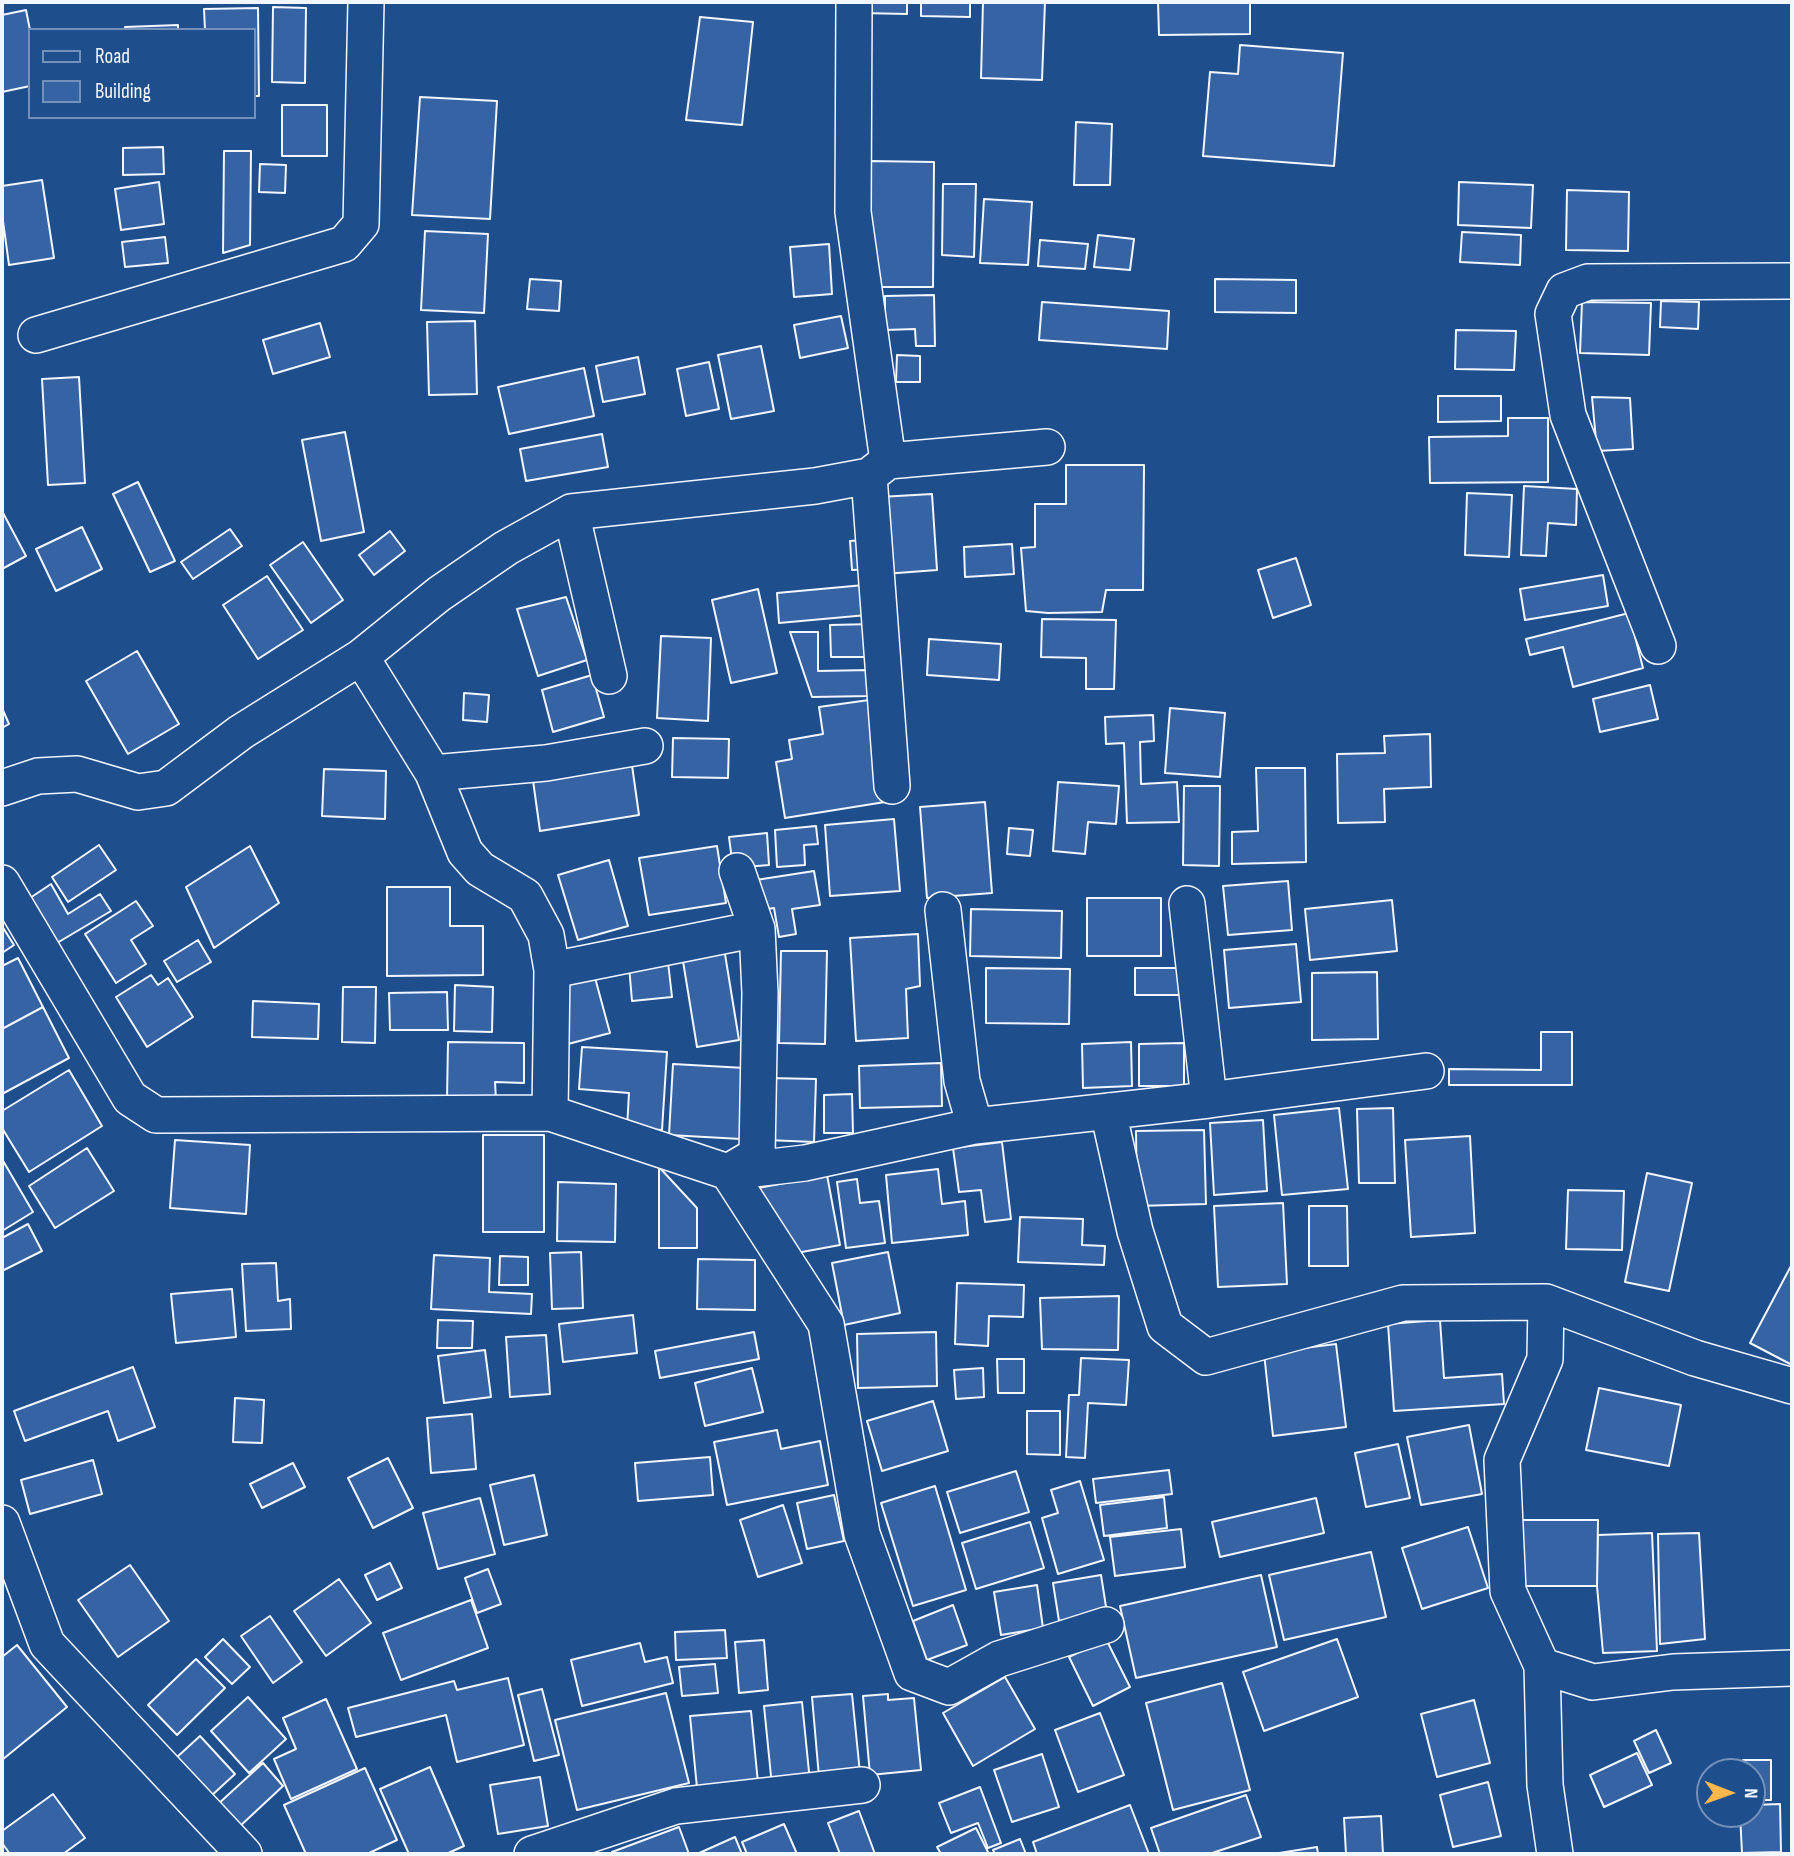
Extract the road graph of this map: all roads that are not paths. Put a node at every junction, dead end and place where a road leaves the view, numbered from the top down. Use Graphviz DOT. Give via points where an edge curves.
graph roads {
  1 [pos="366,2"];
  2 [pos="854,2"];
  3 [pos="1792,281"];
  4 [pos="36,335"];
  5 [pos="1047,447"];
  6 [pos="879,469"];
  7 [pos="571,512"];
  8 [pos="1658,646"];
  9 [pos="361,657"];
  10 [pos="609,676"];
  11 [pos="645,746"];
  12 [pos="433,773"];
  13 [pos="892,786"];
  14 [pos="2,788"];
  15 [pos="737,871"];
  16 [pos="2,883"];
  17 [pos="1186,904"];
  18 [pos="943,910"];
  19 [pos="757,929"];
  20 [pos="552,970"];
  21 [pos="1426,1071"];
  22 [pos="1209,1100"];
  23 [pos="1108,1111"];
  24 [pos="551,1112"];
  25 [pos="975,1126"];
  26 [pos="728,1172"];
  27 [pos="1546,1302"];
  28 [pos="1792,1386"];
  29 [pos="2,1523"];
  30 [pos="1106,1625"];
  31 [pos="1542,1666"];
  32 [pos="1792,1668"];
  33 [pos="863,1784"];
  34 [pos="244,1854"];
  35 [pos="532,1854"];
  36 [pos="1555,1854"];
  1 -- 4 [label="street" via="361,224 344,244"];
  2 -- 6 [label="street" via="853,212"];
  3 -- 8 [label="street" via="1588,282 1564,291 1553,314 1568,415"];
  5 -- 6 [label="street"];
  6 -- 7 [label="street" via="815,486"];
  6 -- 13 [label="street"];
  7 -- 9 [label="street" via="506,548 439,594"];
  7 -- 10 [label="street"];
  9 -- 12 [label="street"];
  9 -- 14 [label="street" via="241,732 166,788 138,792 77,774 38,775"];
  11 -- 12 [label="street" via="546,764"];
  12 -- 20 [label="street" via="466,852 480,869 525,896 546,935"];
  15 -- 19 [label="street"];
  16 -- 24 [label="street" via="130,1098 156,1115"];
  17 -- 22 [label="street"];
  18 -- 25 [label="street" via="962,1081"];
  19 -- 20 [label="street"];
  19 -- 26 [label="street" via="757,1155"];
  20 -- 24 [label="street"];
  21 -- 22 [label="street"];
  22 -- 23 [label="street"];
  23 -- 25 [label="street"];
  23 -- 27 [label="street" via="1135,1231 1166,1326 1206,1357 1403,1303"];
  24 -- 26 [label="street"];
  25 -- 26 [label="street" via="805,1163"];
  26 -- 30 [label="street" via="826,1324 862,1534 912,1673 949,1687 999,1659"];
  27 -- 28 [label="street" via="1695,1358"];
  27 -- 31 [label="street" via="1545,1359 1502,1460 1508,1591"];
  29 -- 34 [label="street" via="47,1644"];
  31 -- 32 [label="street" via="1593,1682 1674,1672"];
  31 -- 36 [label="street" via="1545,1785"];
  33 -- 35 [label="street" via="676,1806"];
}
